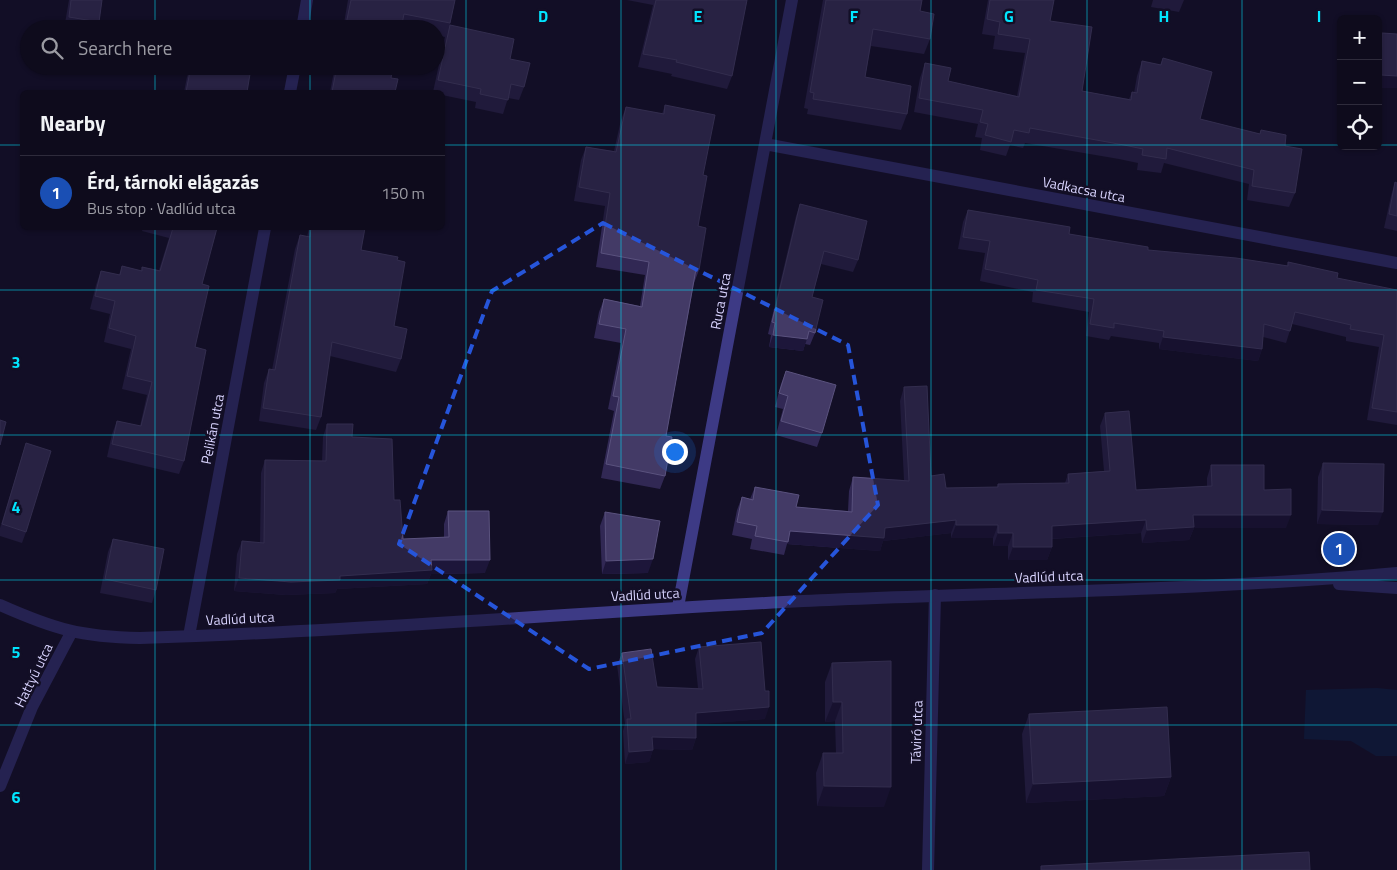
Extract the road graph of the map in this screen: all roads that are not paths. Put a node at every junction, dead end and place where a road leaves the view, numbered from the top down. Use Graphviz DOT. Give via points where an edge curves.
graph roads {
  1 [pos="307,0"];
  2 [pos="792,0"];
  3 [pos="304,20"];
  4 [pos="293,75"];
  5 [pos="290,90"];
  6 [pos="765,144"];
  7 [pos="265,230"];
  8 [pos="1397,263"];
  9 [pos="1397,572"];
  10 [pos="1297,582"];
  11 [pos="1397,588"];
  12 [pos="935,595"];
  13 [pos="0,605"];
  14 [pos="678,607"];
  15 [pos="71,633"];
  16 [pos="189,636"];
  17 [pos="0,786"];
  18 [pos="928,870"];
  1 -- 3 [label="street"];
  2 -- 6 [label="street, Ruca utca"];
  4 -- 5 [label="street"];
  6 -- 8 [label="street, Vadkacsa utca"];
  6 -- 14 [label="street, Ruca utca"];
  7 -- 16 [label="street, Pelikán utca"];
  9 -- 10 [label="street, Vadlúd utca"];
  10 -- 11 [label="street, Vadlúd utca"];
  10 -- 12 [label="street, Vadlúd utca"];
  12 -- 14 [label="street, Vadlúd utca"];
  12 -- 18 [label="street, Táviró utca"];
  13 -- 15 [label="street, Vadlúd utca"];
  14 -- 16 [label="street, Vadlúd utca"];
  15 -- 16 [label="street, Vadlúd utca" via="100,638"];
  15 -- 17 [label="street, Hattyú utca" via="32,707"];
}
